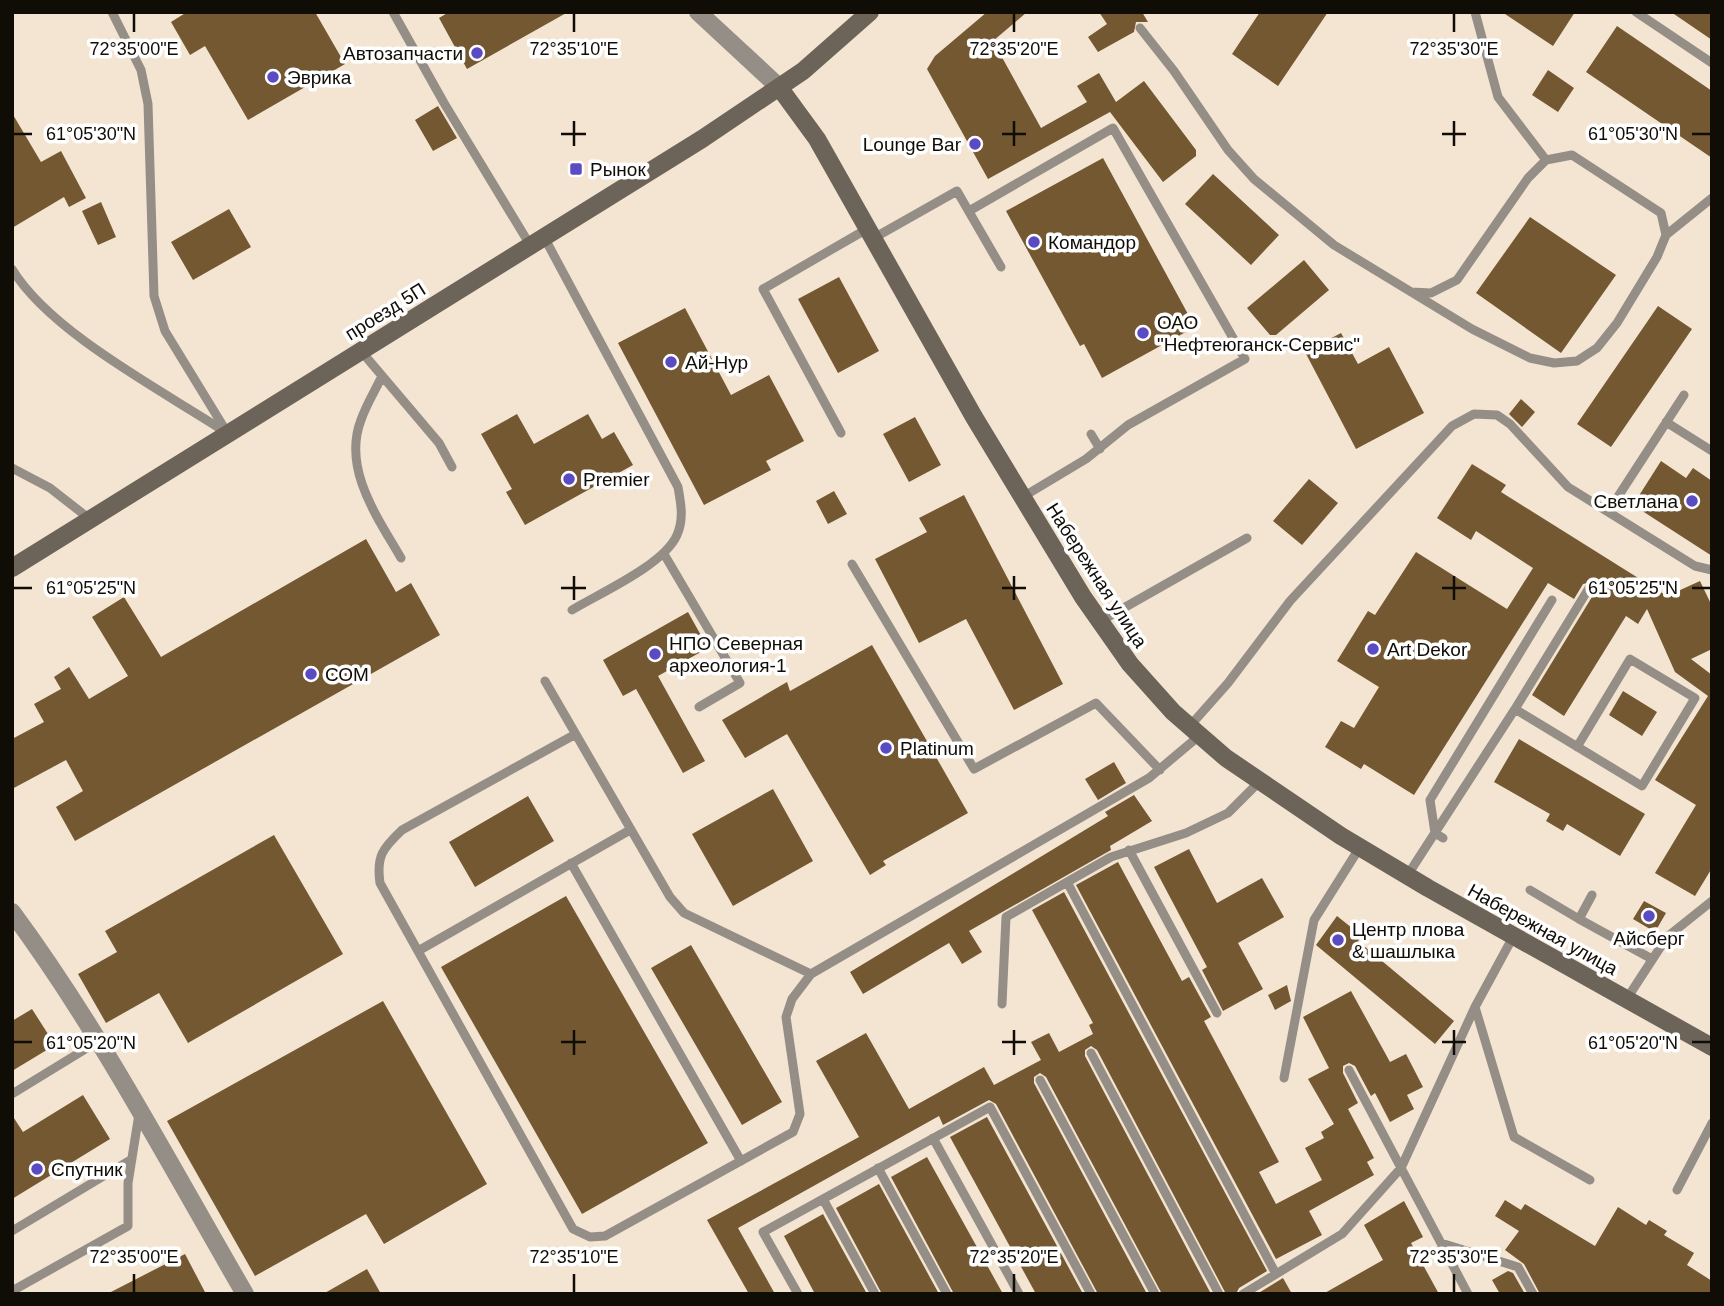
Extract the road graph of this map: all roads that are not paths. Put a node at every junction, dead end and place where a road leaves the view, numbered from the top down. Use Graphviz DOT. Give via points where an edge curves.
graph roads {
  1 [pos="112,12"];
  2 [pos="393,12"];
  3 [pos="698,12"];
  4 [pos="870,12"];
  5 [pos="1475,12"];
  6 [pos="1636,12"];
  7 [pos="1140,28"];
  8 [pos="1712,63"];
  9 [pos="779,87"];
  10 [pos="1546,160"];
  11 [pos="1712,198"];
  12 [pos="969,211"];
  13 [pos="870,234"];
  14 [pos="1666,235"];
  15 [pos="537,241"];
  16 [pos="1001,267"];
  17 [pos="12,269"];
  18 [pos="1411,292"];
  19 [pos="361,351"];
  20 [pos="383,376"];
  21 [pos="1684,395"];
  22 [pos="1666,422"];
  23 [pos="841,433"];
  24 [pos="1091,433"];
  25 [pos="228,434"];
  26 [pos="1100,449"];
  27 [pos="1712,452"];
  28 [pos="452,467"];
  29 [pos="12,468"];
  30 [pos="1021,498"];
  31 [pos="1608,512"];
  32 [pos="91,520"];
  33 [pos="1247,538"];
  34 [pos="664,554"];
  35 [pos="401,558"];
  36 [pos="852,564"];
  37 [pos="12,568"];
  38 [pos="1712,570"];
  39 [pos="1589,588"];
  40 [pos="1552,600"];
  41 [pos="572,610"];
  42 [pos="1098,622"];
  43 [pos="545,681"];
  44 [pos="699,707"];
  45 [pos="1515,709"];
  46 [pos="1194,732"];
  47 [pos="574,734"];
  48 [pos="1577,747"];
  49 [pos="1160,770"];
  50 [pos="1259,782"];
  51 [pos="630,830"];
  52 [pos="1439,835"];
  53 [pos="1360,847"];
  54 [pos="1129,850"];
  55 [pos="571,863"];
  56 [pos="1407,876"];
  57 [pos="1067,882"];
  58 [pos="1530,890"];
  59 [pos="1592,895"];
  60 [pos="1712,901"];
  61 [pos="13,914"];
  62 [pos="1579,919"];
  63 [pos="1513,937"];
  64 [pos="418,951"];
  65 [pos="1652,959"];
  66 [pos="811,974"];
  67 [pos="1626,1000"];
  68 [pos="1002,1004"];
  69 [pos="1475,1007"];
  70 [pos="1217,1013"];
  71 [pos="97,1042"];
  72 [pos="1712,1047"];
  73 [pos="1091,1053"];
  74 [pos="1349,1070"];
  75 [pos="1284,1078"];
  76 [pos="1040,1080"];
  77 [pos="12,1094"];
  78 [pos="140,1112"];
  79 [pos="1712,1122"];
  80 [pos="933,1138"];
  81 [pos="132,1158"];
  82 [pos="741,1161"];
  83 [pos="878,1168"];
  84 [pos="1401,1168"];
  85 [pos="1590,1180"];
  86 [pos="1677,1190"];
  87 [pos="823,1199"];
  88 [pos="12,1231"];
  89 [pos="1441,1243"];
  90 [pos="1276,1274"];
  91 [pos="12,1292"];
  92 [pos="244,1294"];
  93 [pos="798,1294"];
  94 [pos="875,1294"];
  95 [pos="947,1294"];
  96 [pos="1019,1294"];
  97 [pos="1091,1294"];
  98 [pos="1155,1294"];
  99 [pos="1219,1294"];
  100 [pos="1243,1294"];
  101 [pos="1468,1294"];
  102 [pos="1533,1294"];
  1 -- 25 [label="lane" via="141,70 148,104 154,296 165,331"];
  2 -- 15 [label="lane" via="444,103"];
  3 -- 9 [label="street"];
  4 -- 9 [label="street, проезд 5П"];
  5 -- 10 [label="lane" via="1498,97"];
  6 -- 8 [label="lane"];
  7 -- 18 [label="lane" via="1254,179 1334,245"];
  9 -- 13 [label="street, Набережная улица" via="817,139"];
  9 -- 15 [label="street, проезд 5П"];
  10 -- 14 [label="lane" via="1572,155 1661,213"];
  10 -- 18 [label="lane" via="1528,178 1457,280 1431,292"];
  11 -- 14 [label="lane"];
  12 -- 13 [label="lane" via="957,191"];
  12 -- 16 [label="lane"];
  12 -- 26 [label="lane" via="1113,128 1245,359 1128,425"];
  13 -- 23 [label="lane" via="763,289"];
  13 -- 30 [label="street, Набережная улица"];
  14 -- 18 [label="lane" via="1617,323 1597,348 1577,361 1530,358"];
  15 -- 19 [label="street, проезд 5П"];
  15 -- 34 [label="lane" via="678,487 682,510 677,535"];
  17 -- 25 [label="lane" via="43,307 95,347"];
  19 -- 20 [label="lane"];
  19 -- 25 [label="street, проезд 5П"];
  20 -- 28 [label="lane" via="439,443"];
  20 -- 35 [label="lane" via="359,423 356,461 366,495"];
  21 -- 22 [label="lane"];
  22 -- 27 [label="lane"];
  22 -- 31 [label="lane"];
  24 -- 26 [label="lane"];
  25 -- 32 [label="street, проезд 5П"];
  26 -- 30 [label="lane"];
  29 -- 32 [label="lane" via="50,488"];
  30 -- 42 [label="street, Набережная улица"];
  31 -- 38 [label="lane" via="1695,566"];
  31 -- 46 [label="lane" via="1568,487 1497,415 1474,414 1461,419 1290,601"];
  32 -- 37 [label="street, проезд 5П"];
  33 -- 42 [label="lane"];
  34 -- 41 [label="lane"];
  34 -- 44 [label="lane" via="740,683"];
  36 -- 49 [label="lane" via="974,769 1096,703"];
  39 -- 45 [label="lane"];
  40 -- 52 [label="lane" via="1430,800"];
  42 -- 46 [label="street, Набережная улица" via="1153,691"];
  43 -- 47 [label="lane"];
  45 -- 48 [label="lane"];
  45 -- 52 [label="lane"];
  46 -- 49 [label="lane"];
  46 -- 50 [label="street, Набережная улица"];
  47 -- 51 [label="lane"];
  47 -- 64 [label="lane" via="402,830 386,845 377,864 380,883"];
  48 -- 48 [label="lane" via="1630,659 1695,698 1642,786"];
  49 -- 66 [label="lane"];
  50 -- 53 [label="street, Набережная улица"];
  50 -- 54 [label="lane" via="1228,813 1186,833"];
  51 -- 55 [label="lane"];
  51 -- 66 [label="lane" via="684,913"];
  52 -- 56 [label="lane"];
  53 -- 56 [label="street, Набережная улица"];
  53 -- 75 [label="lane" via="1314,920"];
  54 -- 57 [label="lane"];
  54 -- 70 [label="lane"];
  55 -- 64 [label="lane"];
  55 -- 82 [label="lane"];
  56 -- 63 [label="street, Набережная улица"];
  57 -- 68 [label="lane" via="1006,917"];
  57 -- 90 [label="lane"];
  58 -- 62 [label="lane"];
  59 -- 62 [label="lane"];
  60 -- 65 [label="lane" via="1667,937"];
  61 -- 71 [label="street"];
  62 -- 65 [label="lane"];
  63 -- 67 [label="street, Набережная улица"];
  63 -- 69 [label="lane"];
  64 -- 82 [label="lane" via="573,1229 590,1237 605,1236"];
  65 -- 67 [label="lane"];
  66 -- 82 [label="lane" via="792,999 786,1017 800,1114 793,1132"];
  67 -- 72 [label="street, Набережная улица"];
  69 -- 84 [label="lane"];
  69 -- 85 [label="lane" via="1514,1137"];
  71 -- 77 [label="lane"];
  71 -- 78 [label="street"];
  73 -- 99 [label="lane"];
  74 -- 84 [label="lane"];
  76 -- 98 [label="lane"];
  78 -- 81 [label="lane"];
  78 -- 92 [label="street"];
  79 -- 86 [label="lane"];
  80 -- 83 [label="lane"];
  80 -- 96 [label="lane"];
  80 -- 97 [label="lane" via="990,1107"];
  81 -- 88 [label="lane"];
  81 -- 91 [label="lane" via="128,1226"];
  83 -- 87 [label="lane"];
  83 -- 95 [label="lane"];
  84 -- 89 [label="lane"];
  84 -- 90 [label="lane" via="1342,1234"];
  87 -- 93 [label="lane" via="763,1232"];
  87 -- 94 [label="lane"];
  89 -- 101 [label="lane"];
  89 -- 102 [label="lane" via="1518,1267"];
  90 -- 100 [label="lane"];
}
